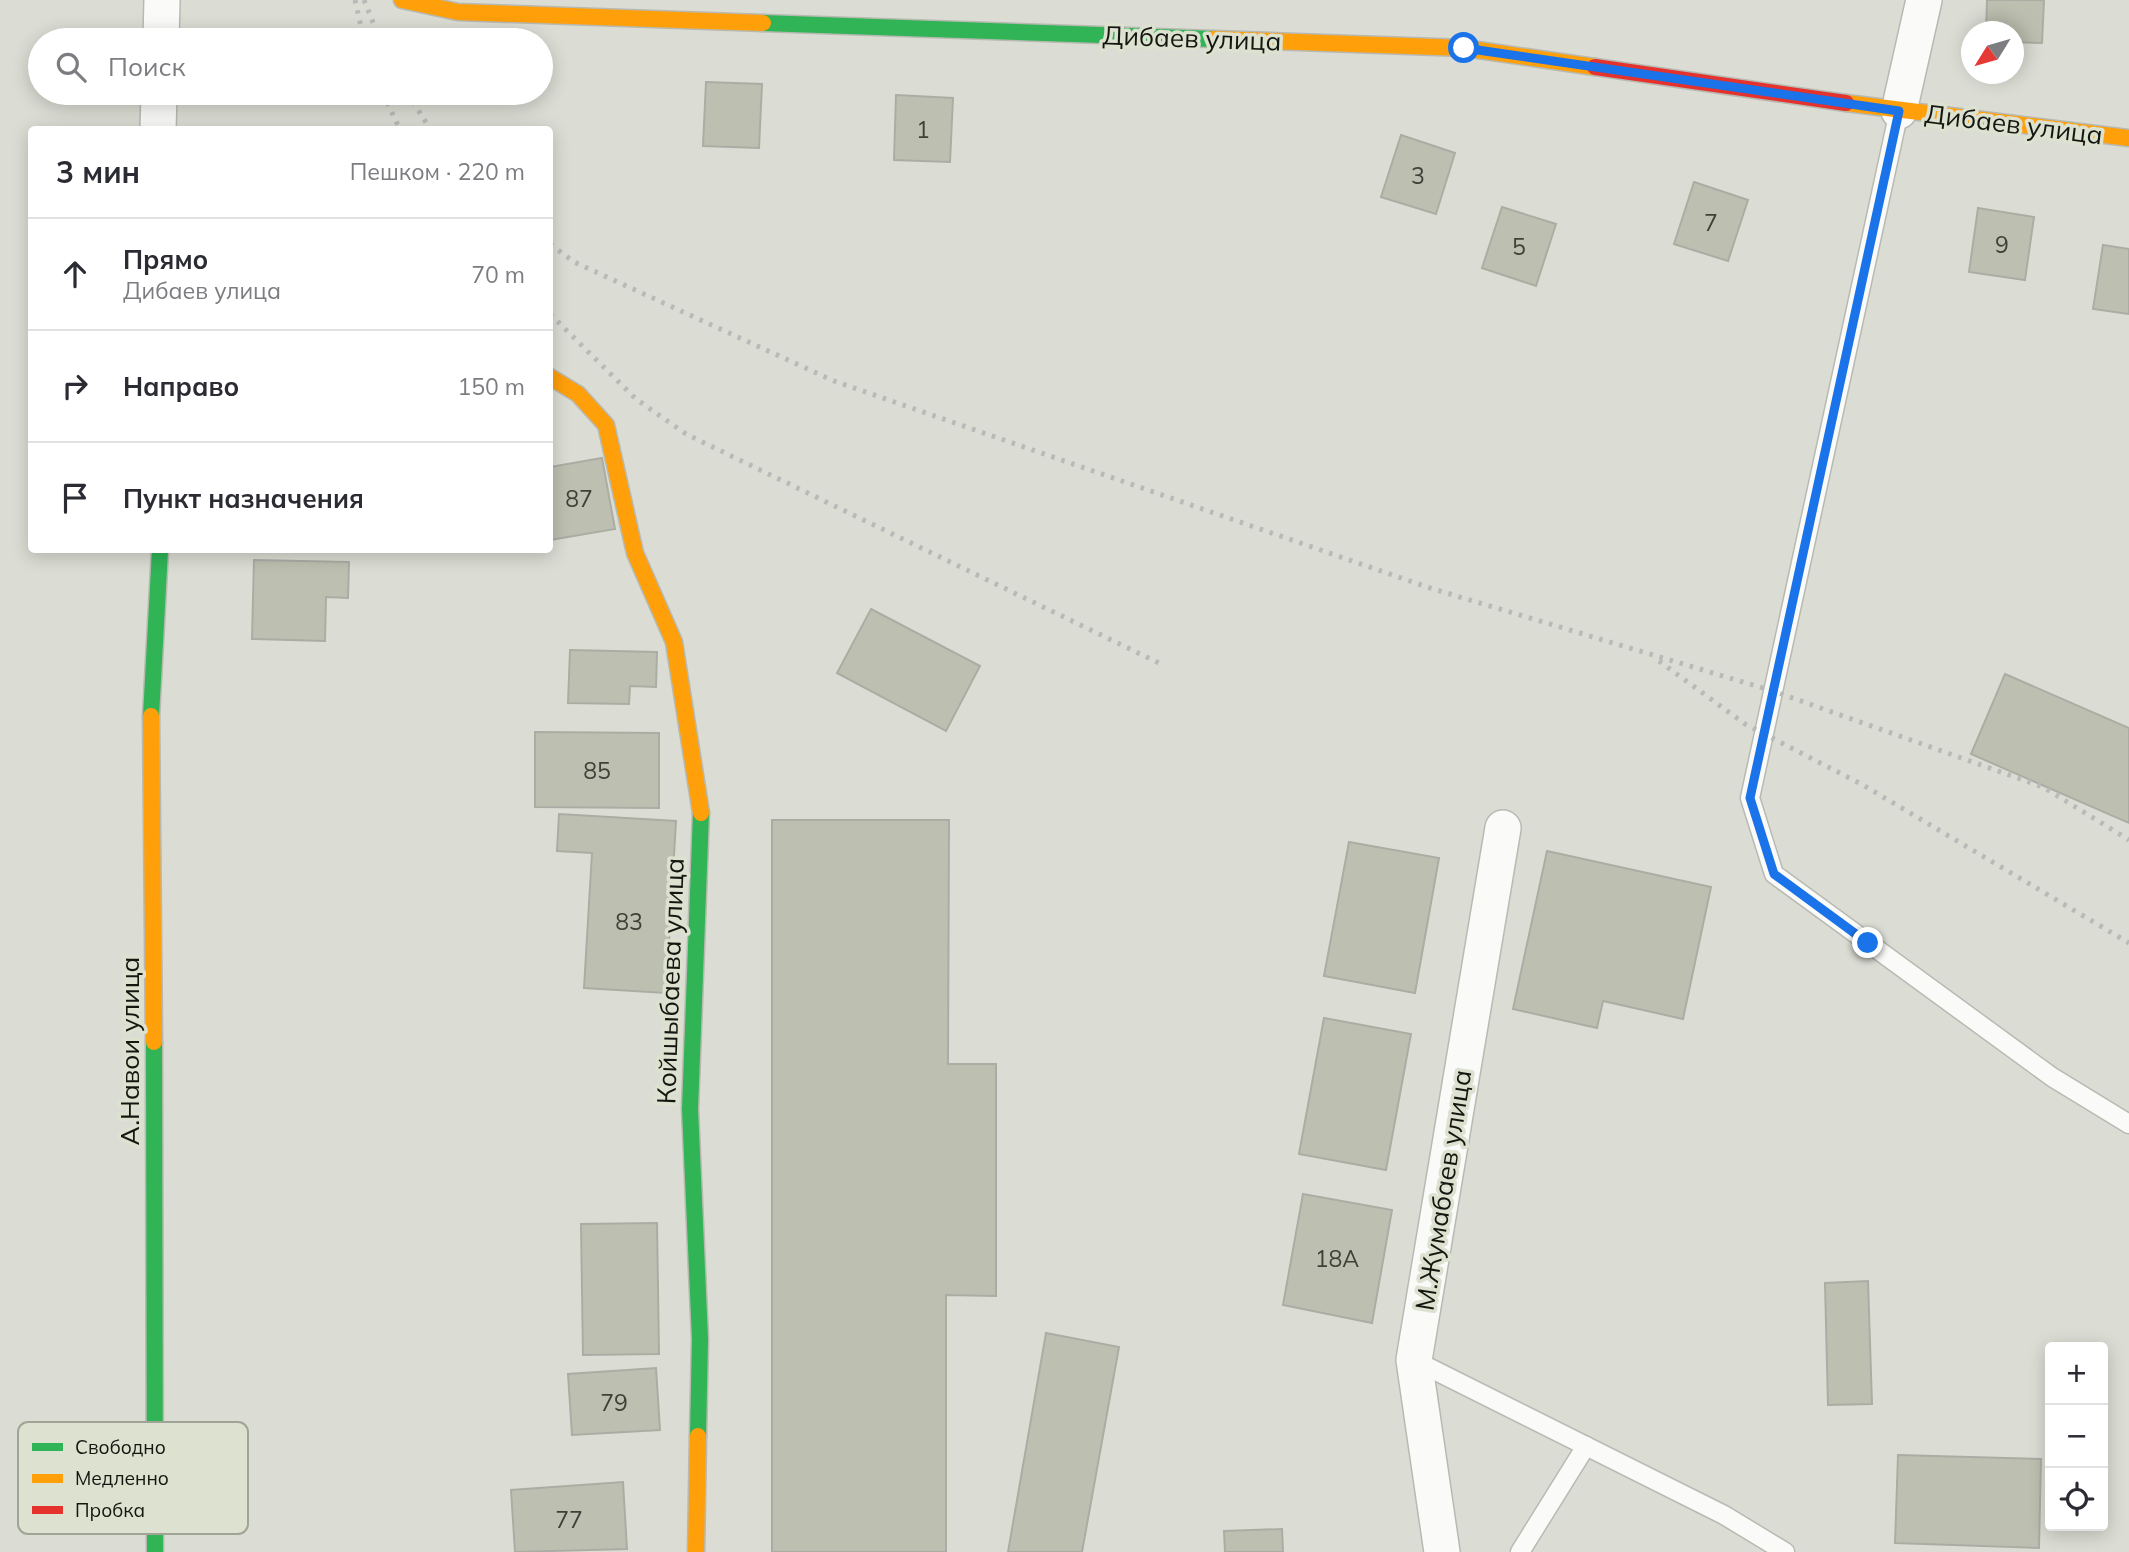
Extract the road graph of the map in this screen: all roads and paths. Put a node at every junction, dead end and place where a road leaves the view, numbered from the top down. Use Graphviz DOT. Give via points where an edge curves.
graph roads {
  1 [pos="162,0"];
  2 [pos="402,0"];
  3 [pos="1924,0"];
  4 [pos="161,28"];
  5 [pos="159,105"];
  6 [pos="1899,111"];
  7 [pos="158,126"];
  8 [pos="2129,138"];
  9 [pos="553,379"];
  10 [pos="160,553"];
  11 [pos="1503,828"];
  12 [pos="2129,1124"];
  13 [pos="1415,1360"];
  14 [pos="154,1422"];
  15 [pos="1586,1446"];
  16 [pos="155,1534"];
  17 [pos="155,1552"];
  18 [pos="696,1552"];
  19 [pos="1442,1552"];
  20 [pos="1520,1552"];
  21 [pos="1785,1552"];
  1 -- 4 [label="street"];
  2 -- 6 [label="street, Дибаев улица" via="458,12 1464,48"];
  3 -- 6 [label="street, Дибаев улица"];
  5 -- 7 [label="street"];
  6 -- 8 [label="street, Дибаев улица"];
  6 -- 12 [label="lane" via="1750,798 1774,874 2052,1077"];
  9 -- 18 [label="street, Койшыбаева улица" via="578,394 606,425 635,554 674,642 701,813 690,1109 700,1339"];
  10 -- 14 [label="street, А.Навои улица" via="151,725"];
  11 -- 13 [label="street, М.Жумабаев улица"];
  13 -- 15 [label="lane"];
  13 -- 19 [label="street, М.Жумабаев улица"];
  15 -- 20 [label="lane"];
  15 -- 21 [label="lane" via="1724,1515"];
  16 -- 17 [label="street, А.Навои улица"];
}
